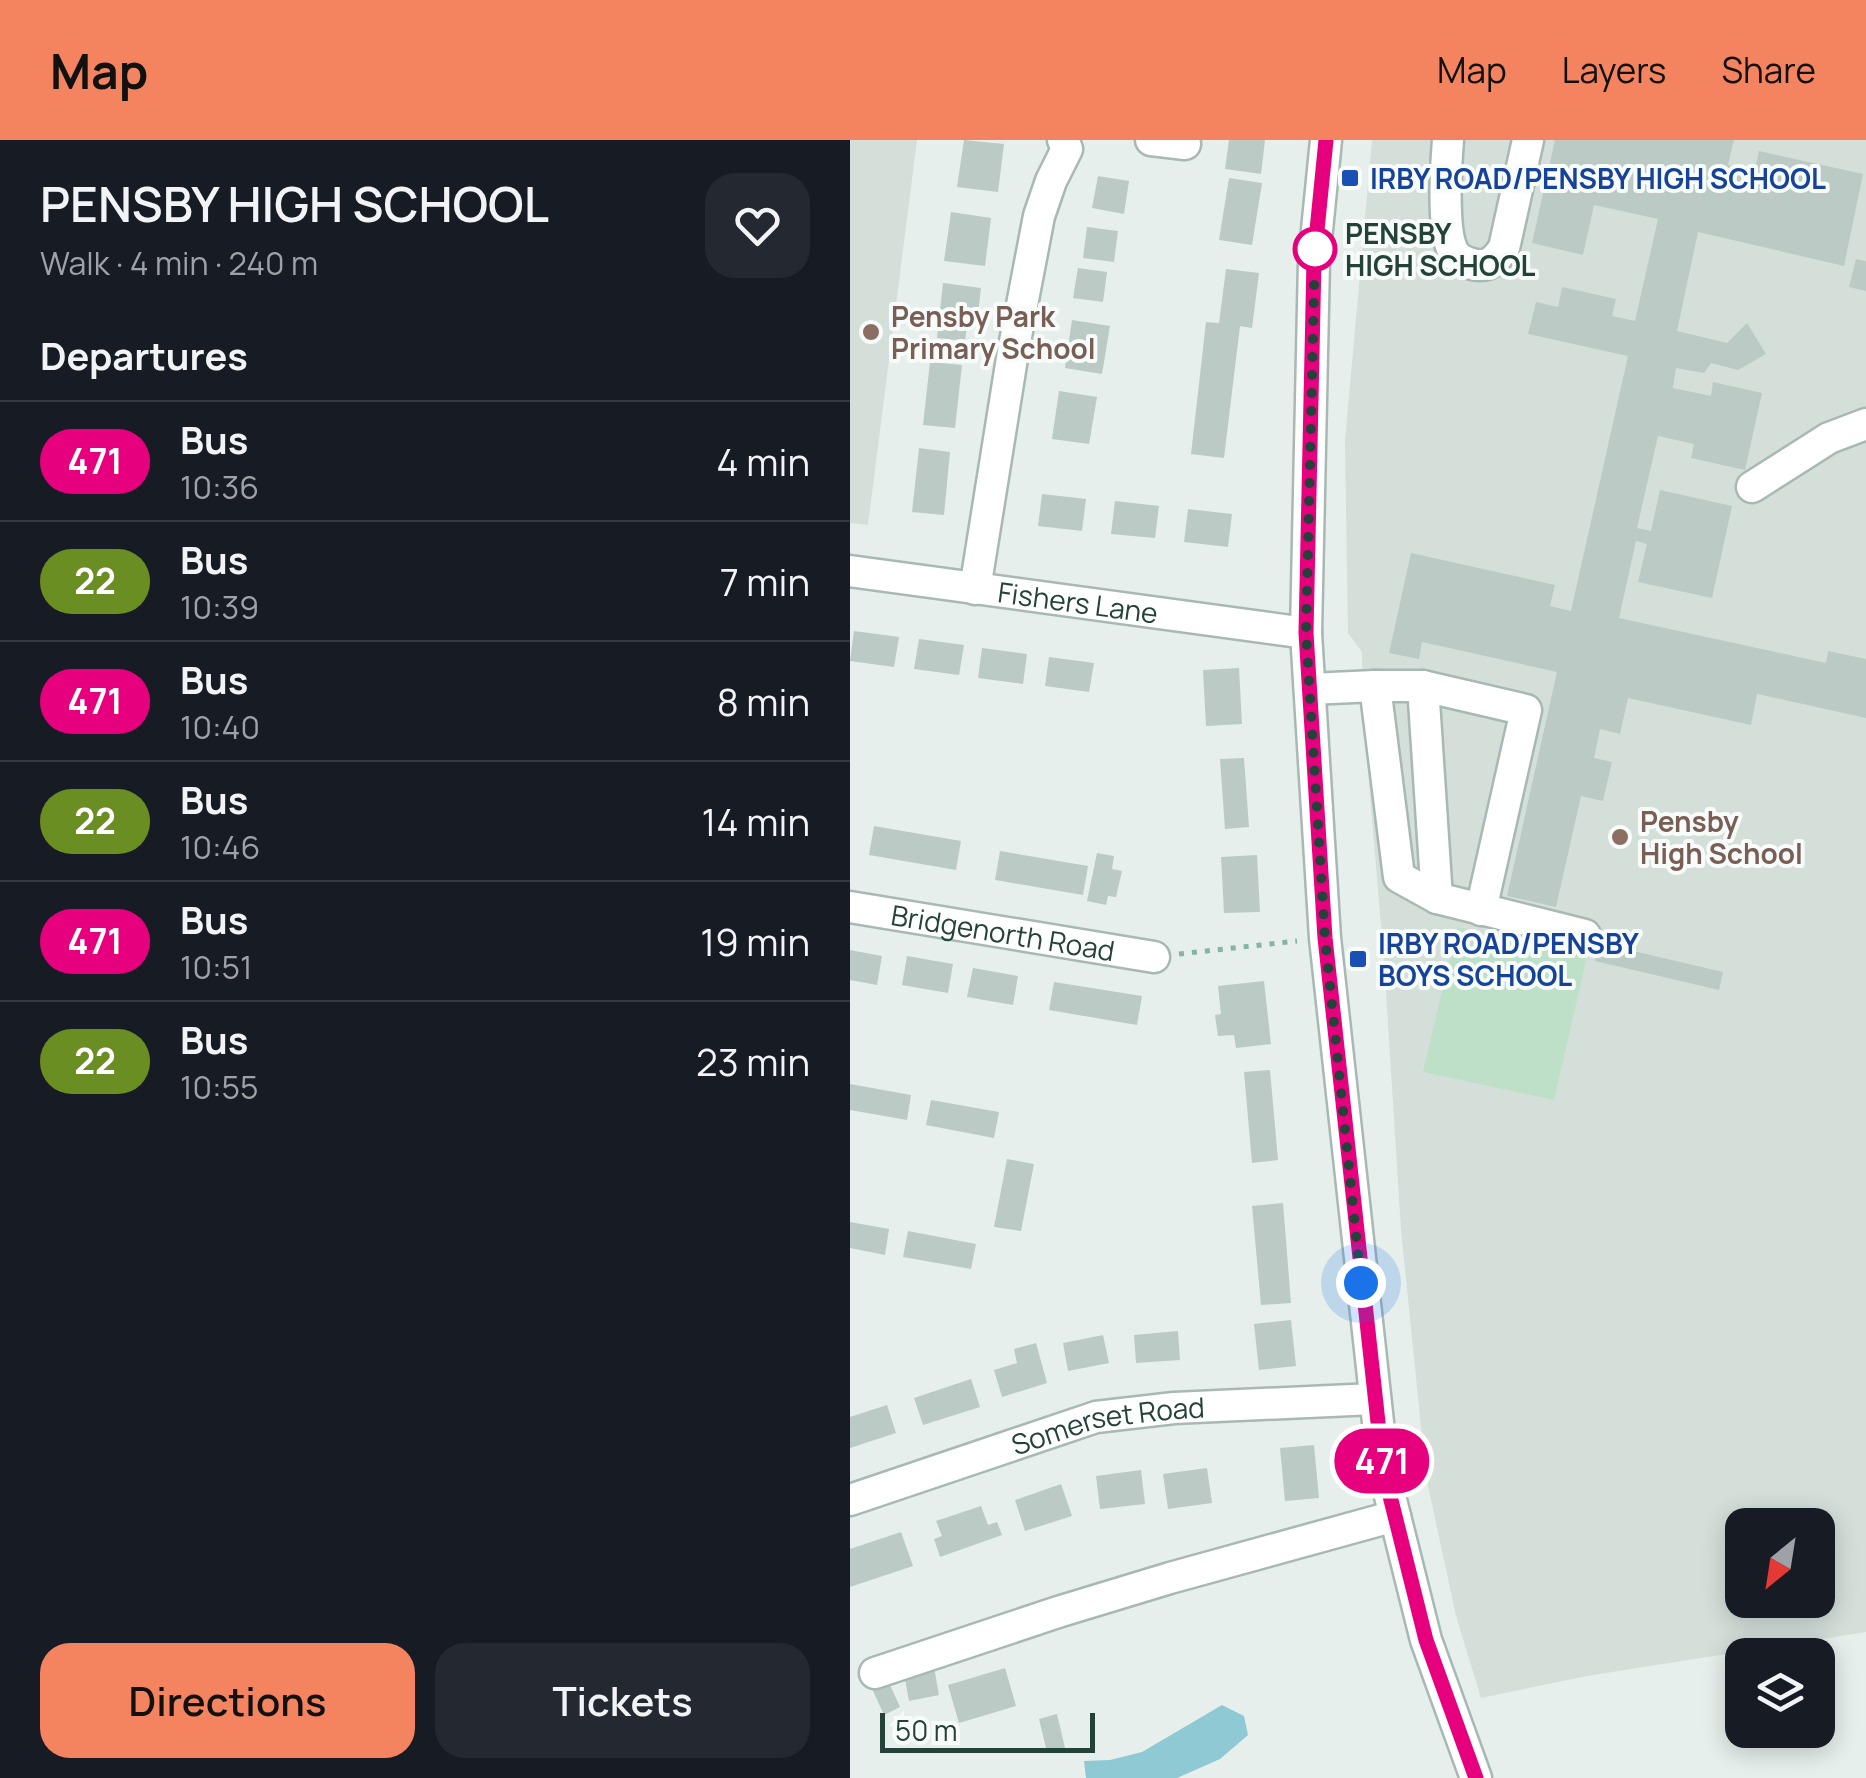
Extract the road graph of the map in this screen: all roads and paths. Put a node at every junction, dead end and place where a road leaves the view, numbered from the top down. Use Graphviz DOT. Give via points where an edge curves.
graph roads {
  1 [pos="1151,140"];
  2 [pos="1326,140"];
  3 [pos="1448,140"];
  4 [pos="1528,140"];
  5 [pos="1072,143"];
  6 [pos="1185,144"];
  7 [pos="1866,424"];
  8 [pos="1752,486"];
  9 [pos="850,571"];
  10 [pos="974,589"];
  11 [pos="1306,633"];
  12 [pos="1375,686"];
  13 [pos="1424,686"];
  14 [pos="1310,690"];
  15 [pos="1437,898"];
  16 [pos="850,907"];
  17 [pos="1482,910"];
  18 [pos="1584,935"];
  19 [pos="1325,938"];
  20 [pos="1154,956"];
  21 [pos="1374,1400"];
  22 [pos="850,1500"];
  23 [pos="1395,1516"];
  24 [pos="876,1673"];
  25 [pos="1476,1778"];
  1 -- 6 [label="street"];
  2 -- 11 [label="street" via="1314,260"];
  3 -- 4 [label="street" via="1450,248 1458,258 1484,266 1504,248"];
  5 -- 10 [label="street" via="1039,216"];
  7 -- 8 [label="street" via="1829,438"];
  9 -- 10 [label="street, Fishers Lane"];
  10 -- 11 [label="street, Fishers Lane"];
  11 -- 14 [label="street"];
  12 -- 13 [label="street"];
  12 -- 14 [label="street"];
  12 -- 15 [label="street" via="1399,877"];
  13 -- 15 [label="street"];
  13 -- 17 [label="street" via="1526,710"];
  14 -- 19 [label="street"];
  15 -- 17 [label="street"];
  16 -- 20 [label="street, Bridgenorth Road"];
  17 -- 18 [label="street"];
  19 -- 20 [label="path"];
  19 -- 21 [label="street"];
  21 -- 22 [label="street, Somerset Road" via="1096,1417"];
  21 -- 23 [label="street"];
  23 -- 24 [label="street" via="1170,1578"];
  23 -- 25 [label="street" via="1426,1640"];
}
